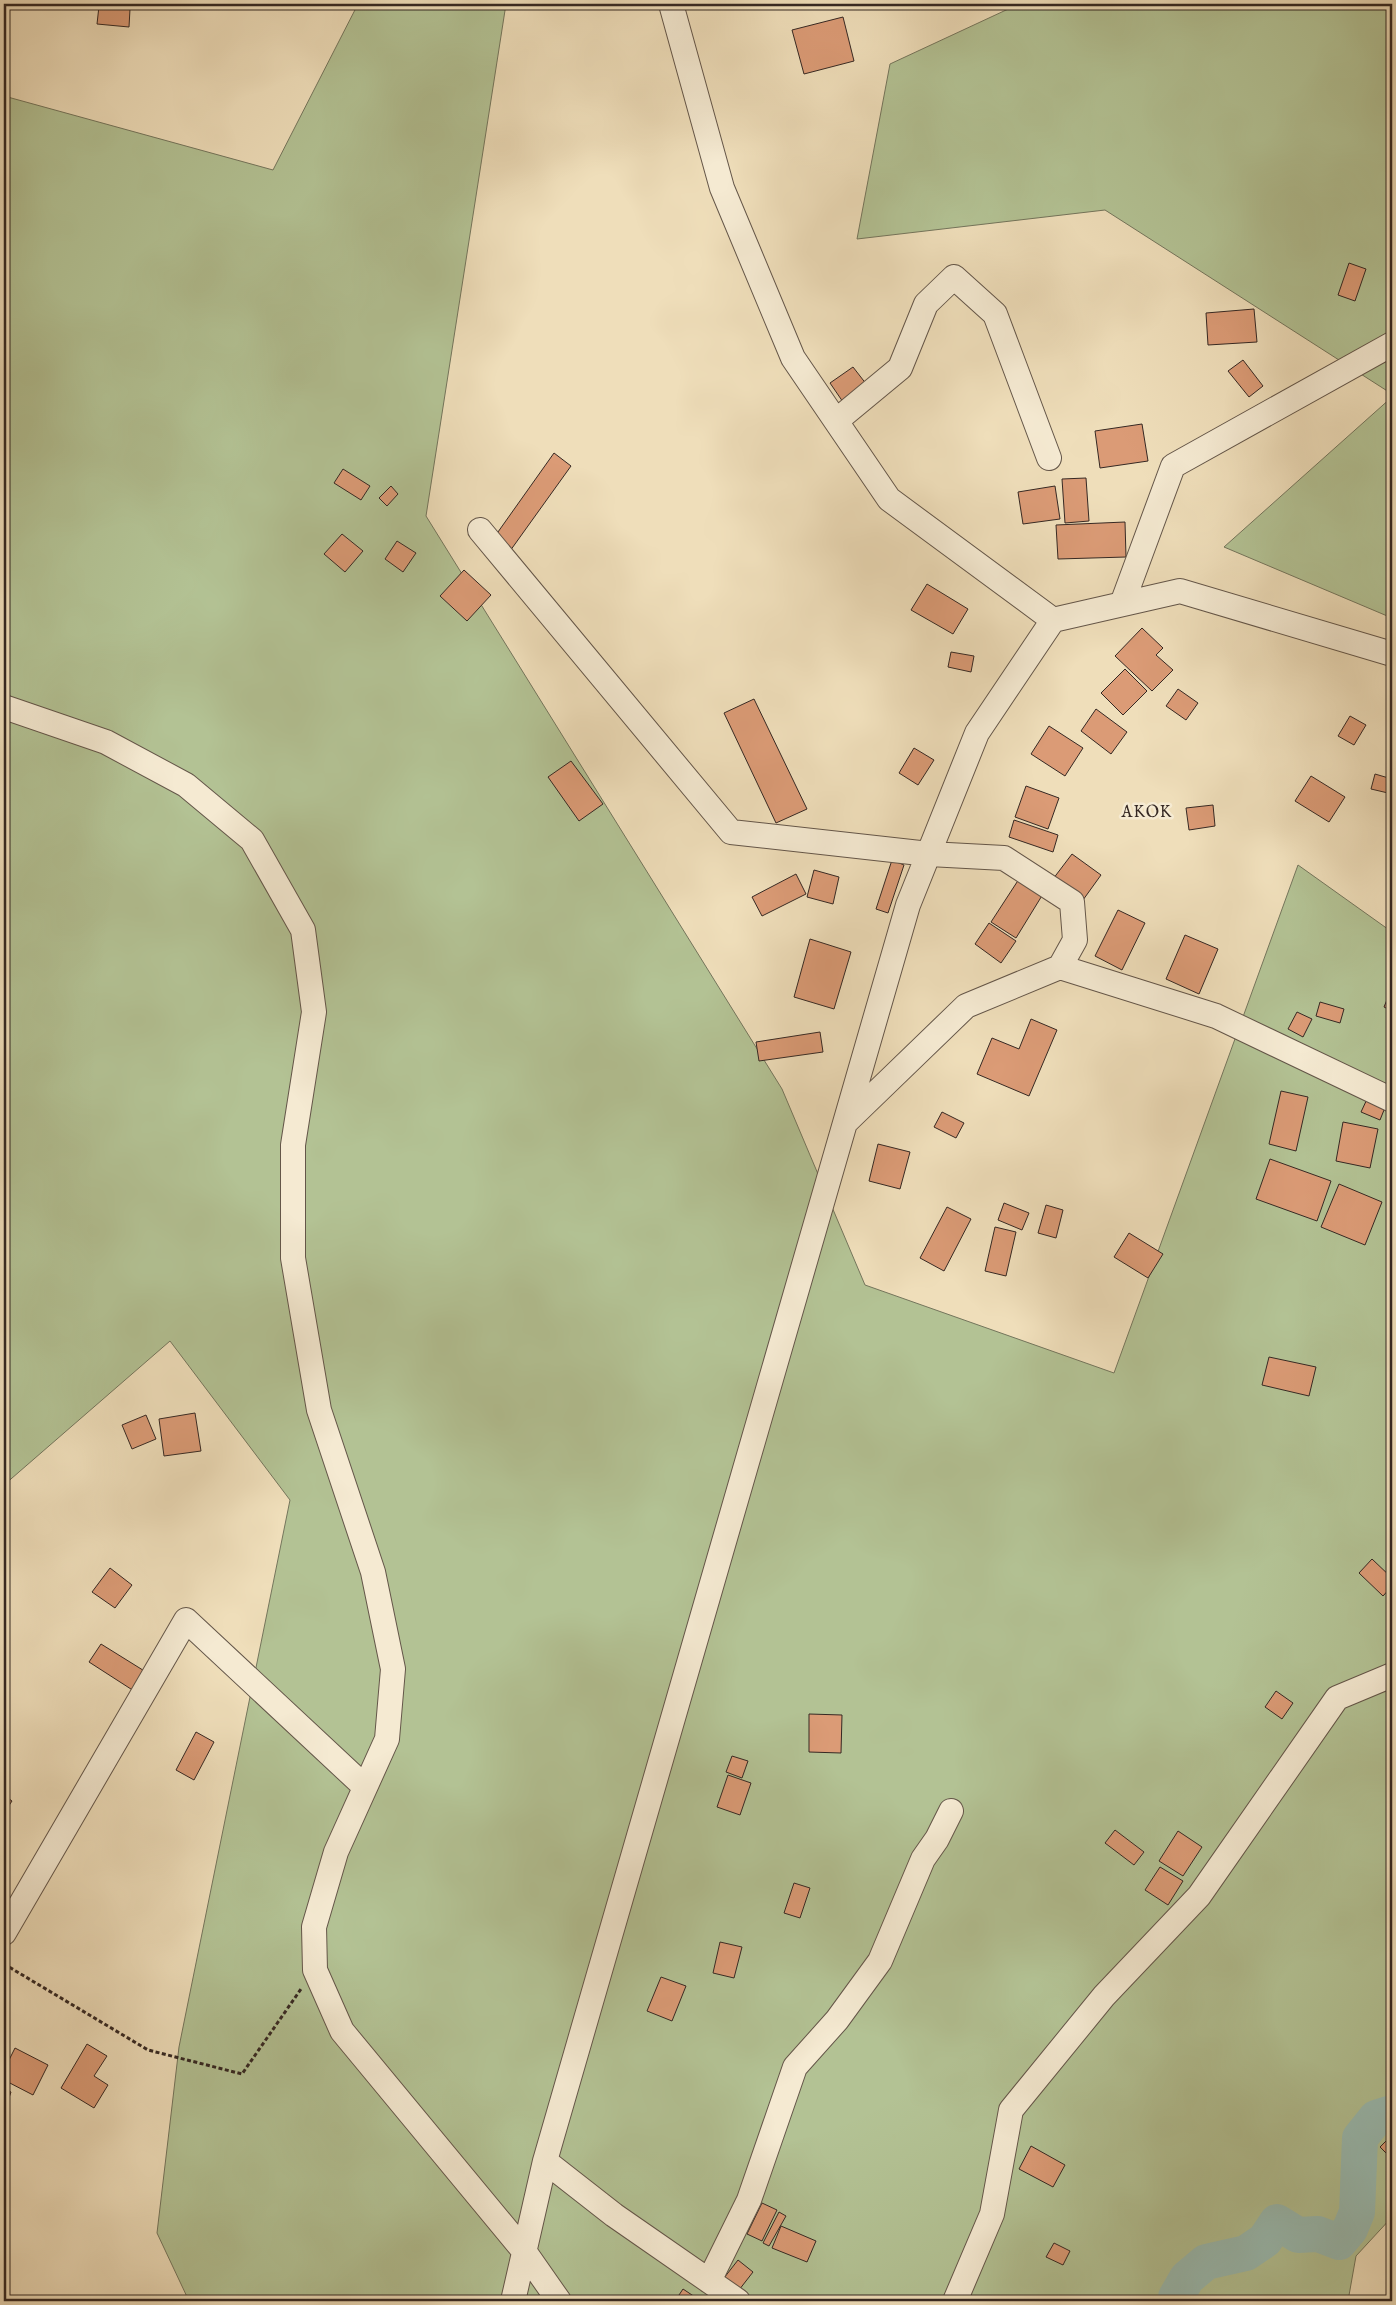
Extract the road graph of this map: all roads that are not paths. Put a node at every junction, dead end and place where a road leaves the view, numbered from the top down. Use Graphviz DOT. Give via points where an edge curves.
graph roads {
  1 [pos="671,4"];
  2 [pos="1392,344"];
  3 [pos="836,422"];
  4 [pos="1048,458"];
  5 [pos="480,530"];
  6 [pos="1122,604"];
  7 [pos="1053,620"];
  8 [pos="1392,654"];
  9 [pos="4,707"];
  10 [pos="929,854"];
  11 [pos="1060,967"];
  12 [pos="1392,1100"];
  13 [pos="845,1122"];
  14 [pos="1392,1675"];
  15 [pos="365,1787"];
  16 [pos="951,1812"];
  17 [pos="4,1933"];
  18 [pos="545,2161"];
  19 [pos="524,2251"];
  20 [pos="709,2281"];
  21 [pos="513,2301"];
  22 [pos="559,2301"];
  23 [pos="738,2301"];
  24 [pos="954,2301"];
  1 -- 3 [label="street" via="722,188 792,358"];
  2 -- 6 [label="street" via="1173,466"];
  3 -- 4 [label="street" via="900,368 926,304 954,277 995,314"];
  3 -- 7 [label="street" via="889,499"];
  5 -- 10 [label="street" via="731,832"];
  6 -- 7 [label="street"];
  6 -- 8 [label="street" via="1180,591"];
  7 -- 10 [label="street" via="977,733"];
  9 -- 15 [label="street" via="106,742 186,785 252,840 303,930 314,1012 293,1145 293,1258 319,1410 372,1572 393,1669 387,1739"];
  10 -- 11 [label="street" via="1004,858 1072,902 1075,940"];
  10 -- 13 [label="street" via="908,905"];
  11 -- 12 [label="street" via="1216,1016"];
  11 -- 13 [label="street" via="966,1006"];
  13 -- 18 [label="street"];
  14 -- 24 [label="street" via="1337,1698 1199,1896 1104,1996 1010,2110 992,2214"];
  15 -- 17 [label="street" via="186,1620"];
  15 -- 19 [label="street" via="336,1852 314,1927 315,1970 342,2031"];
  16 -- 20 [label="street" via="923,1859 880,1961 837,2020 795,2067 749,2200"];
  18 -- 19 [label="street"];
  18 -- 20 [label="street"];
  19 -- 21 [label="street"];
  19 -- 22 [label="street"];
  20 -- 23 [label="street"];
}
